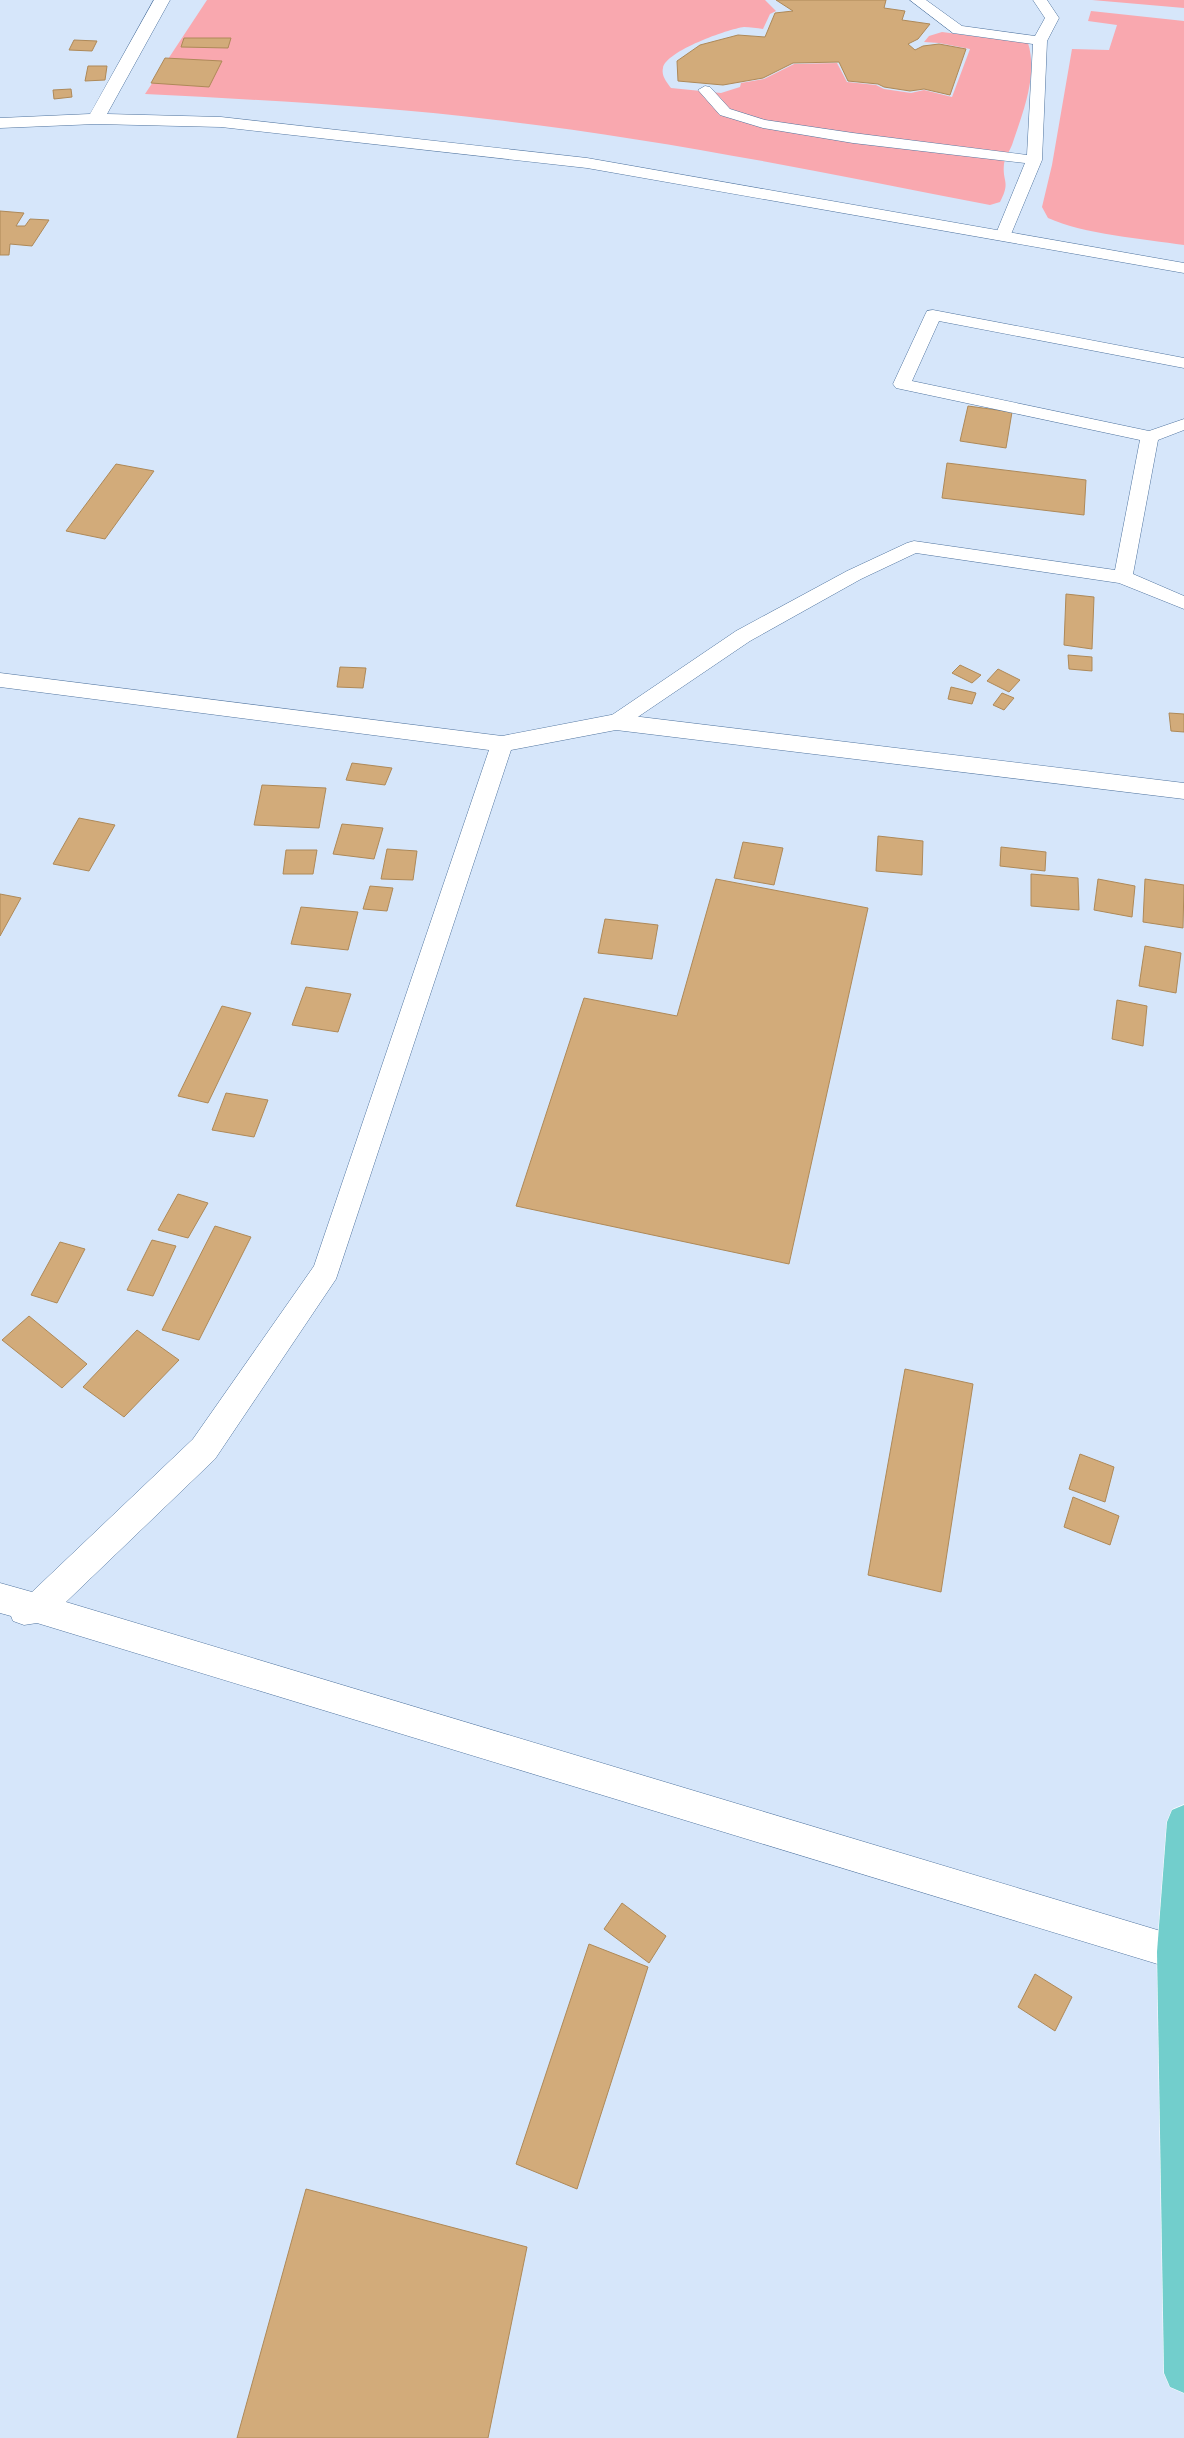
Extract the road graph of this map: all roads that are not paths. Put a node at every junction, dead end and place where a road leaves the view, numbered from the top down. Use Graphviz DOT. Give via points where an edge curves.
graph roads {
  1 [pos="162,0"];
  2 [pos="916,0"];
  3 [pos="1040,0"];
  4 [pos="1040,41"];
  5 [pos="705,90"];
  6 [pos="96,119"];
  7 [pos="0,123"];
  8 [pos="1034,160"];
  9 [pos="1003,236"];
  10 [pos="1184,268"];
  11 [pos="1184,363"];
  12 [pos="1184,424"];
  13 [pos="1150,437"];
  14 [pos="1123,577"];
  15 [pos="1184,603"];
  16 [pos="0,680"];
  17 [pos="616,722"];
  18 [pos="502,744"];
  19 [pos="1184,791"];
  20 [pos="0,1598"];
  21 [pos="37,1608"];
  22 [pos="0,1615"];
  23 [pos="1184,1822"];
  24 [pos="1174,1952"];
  25 [pos="1184,2373"];
  1 -- 6 [label="street"];
  2 -- 4 [label="lane" via="958,30"];
  3 -- 4 [label="lane" via="1052,18"];
  4 -- 8 [label="lane"];
  5 -- 8 [label="lane" via="725,112 763,124"];
  6 -- 7 [label="street"];
  6 -- 9 [label="street" via="221,122 587,163"];
  8 -- 9 [label="lane"];
  9 -- 10 [label="street"];
  11 -- 13 [label="lane" via="933,315 902,384"];
  12 -- 13 [label="lane"];
  13 -- 14 [label="lane"];
  14 -- 15 [label="lane"];
  14 -- 17 [label="lane" via="914,547 854,575 743,636"];
  16 -- 18 [label="street"];
  17 -- 18 [label="street"];
  17 -- 19 [label="street"];
  18 -- 21 [label="street" via="326,1271 204,1449"];
  20 -- 21 [label="street"];
  21 -- 22 [label="street"];
  21 -- 24 [label="street"];
  23 -- 24 [label="highway"];
  24 -- 25 [label="highway"];
}
